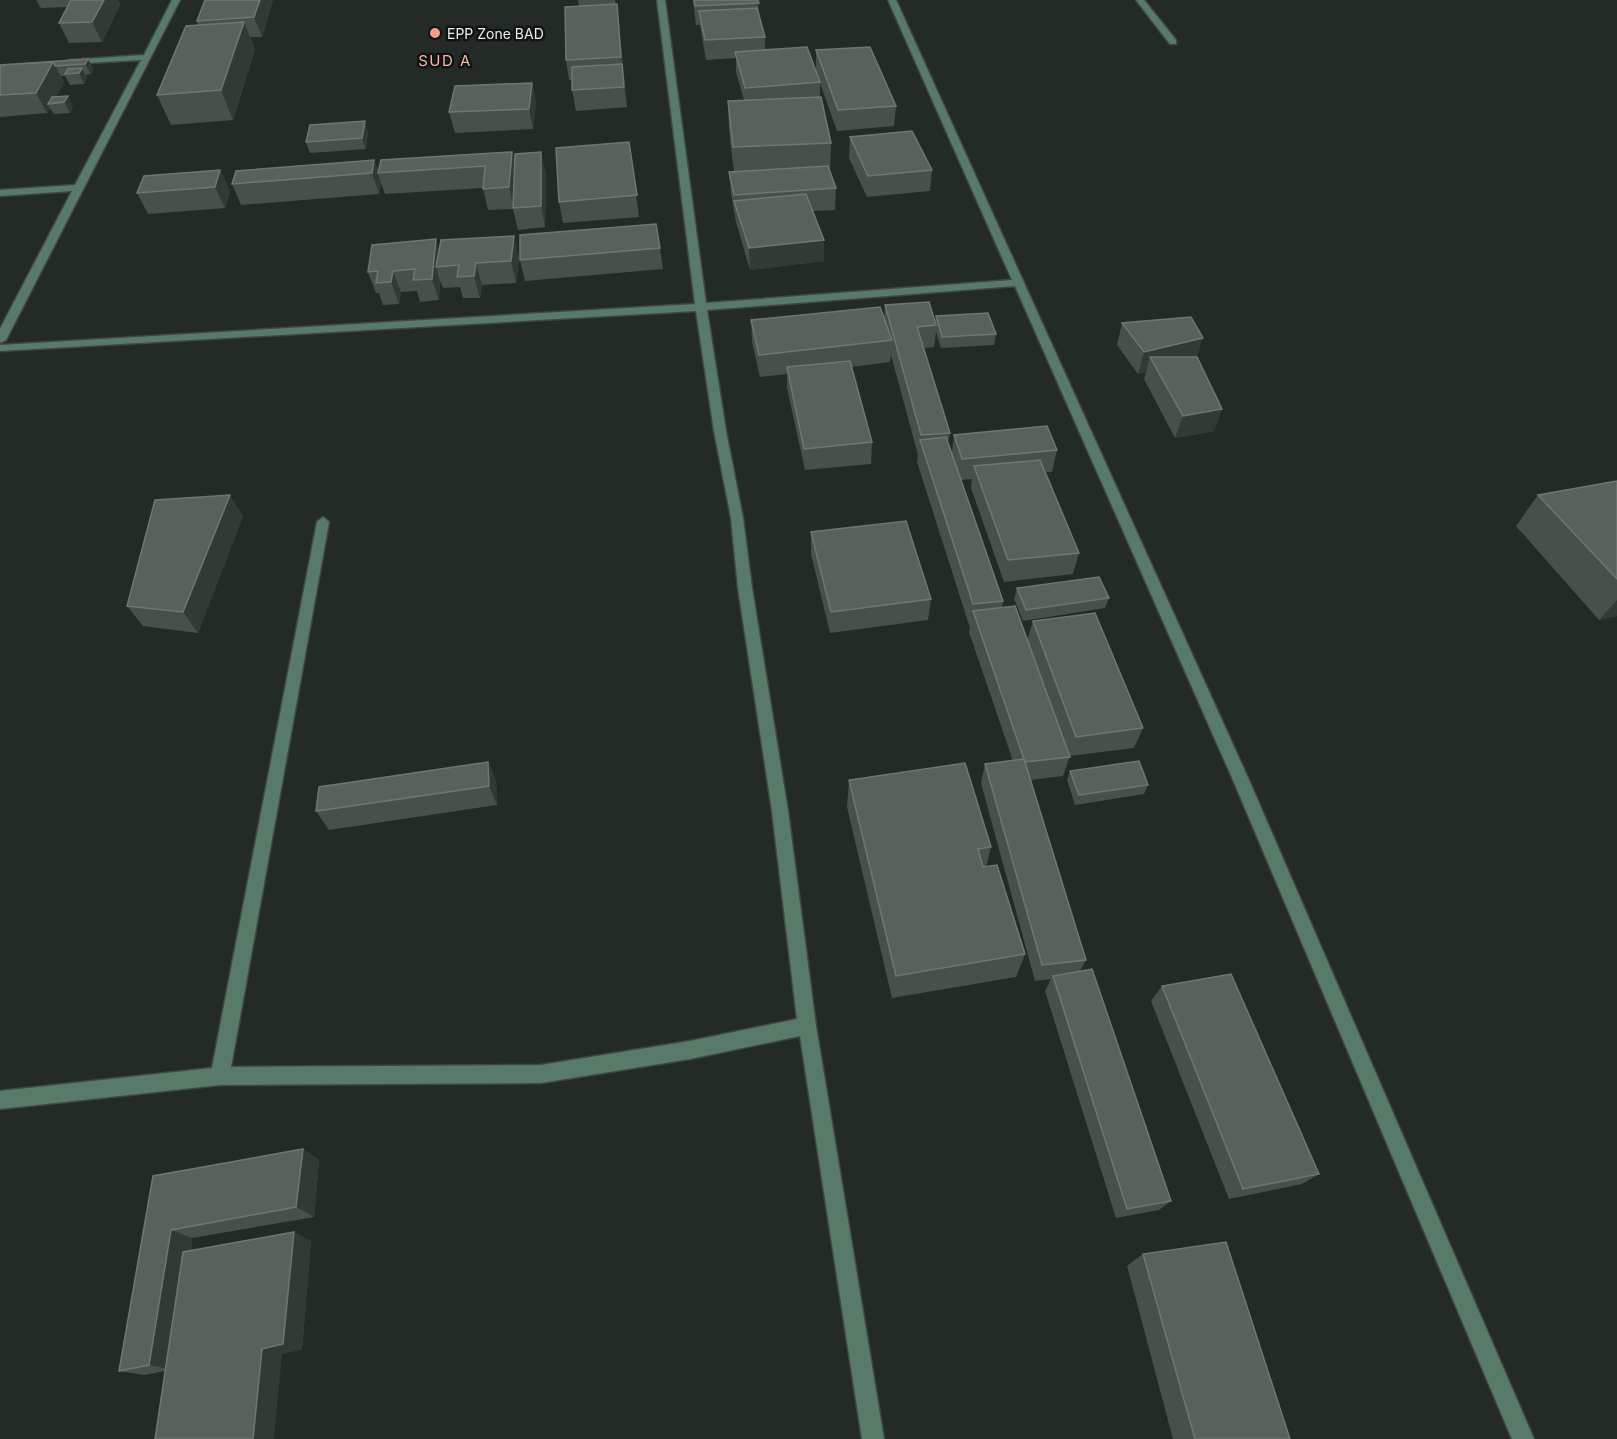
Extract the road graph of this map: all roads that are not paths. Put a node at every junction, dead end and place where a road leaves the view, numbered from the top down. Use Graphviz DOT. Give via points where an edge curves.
graph roads {
  1 [pos="176,0"];
  2 [pos="661,0"];
  3 [pos="892,0"];
  4 [pos="1140,0"];
  5 [pos="1173,42"];
  6 [pos="147,57"];
  7 [pos="56,62"];
  8 [pos="79,188"];
  9 [pos="0,194"];
  10 [pos="1016,283"];
  11 [pos="701,307"];
  12 [pos="0,340"];
  13 [pos="0,348"];
  14 [pos="323,522"];
  15 [pos="807,1026"];
  16 [pos="220,1076"];
  17 [pos="0,1100"];
  18 [pos="873,1439"];
  19 [pos="1523,1439"];
  1 -- 6 [label="street"];
  2 -- 11 [label="street"];
  3 -- 10 [label="street"];
  4 -- 5 [label="street"];
  6 -- 7 [label="street"];
  6 -- 8 [label="street"];
  8 -- 9 [label="street"];
  8 -- 12 [label="street"];
  10 -- 11 [label="street"];
  10 -- 19 [label="street" via="1246,791"];
  11 -- 13 [label="street"];
  11 -- 15 [label="street" via="737,518"];
  14 -- 16 [label="street"];
  15 -- 16 [label="street" via="541,1074"];
  15 -- 18 [label="street"];
  16 -- 17 [label="street"];
}
